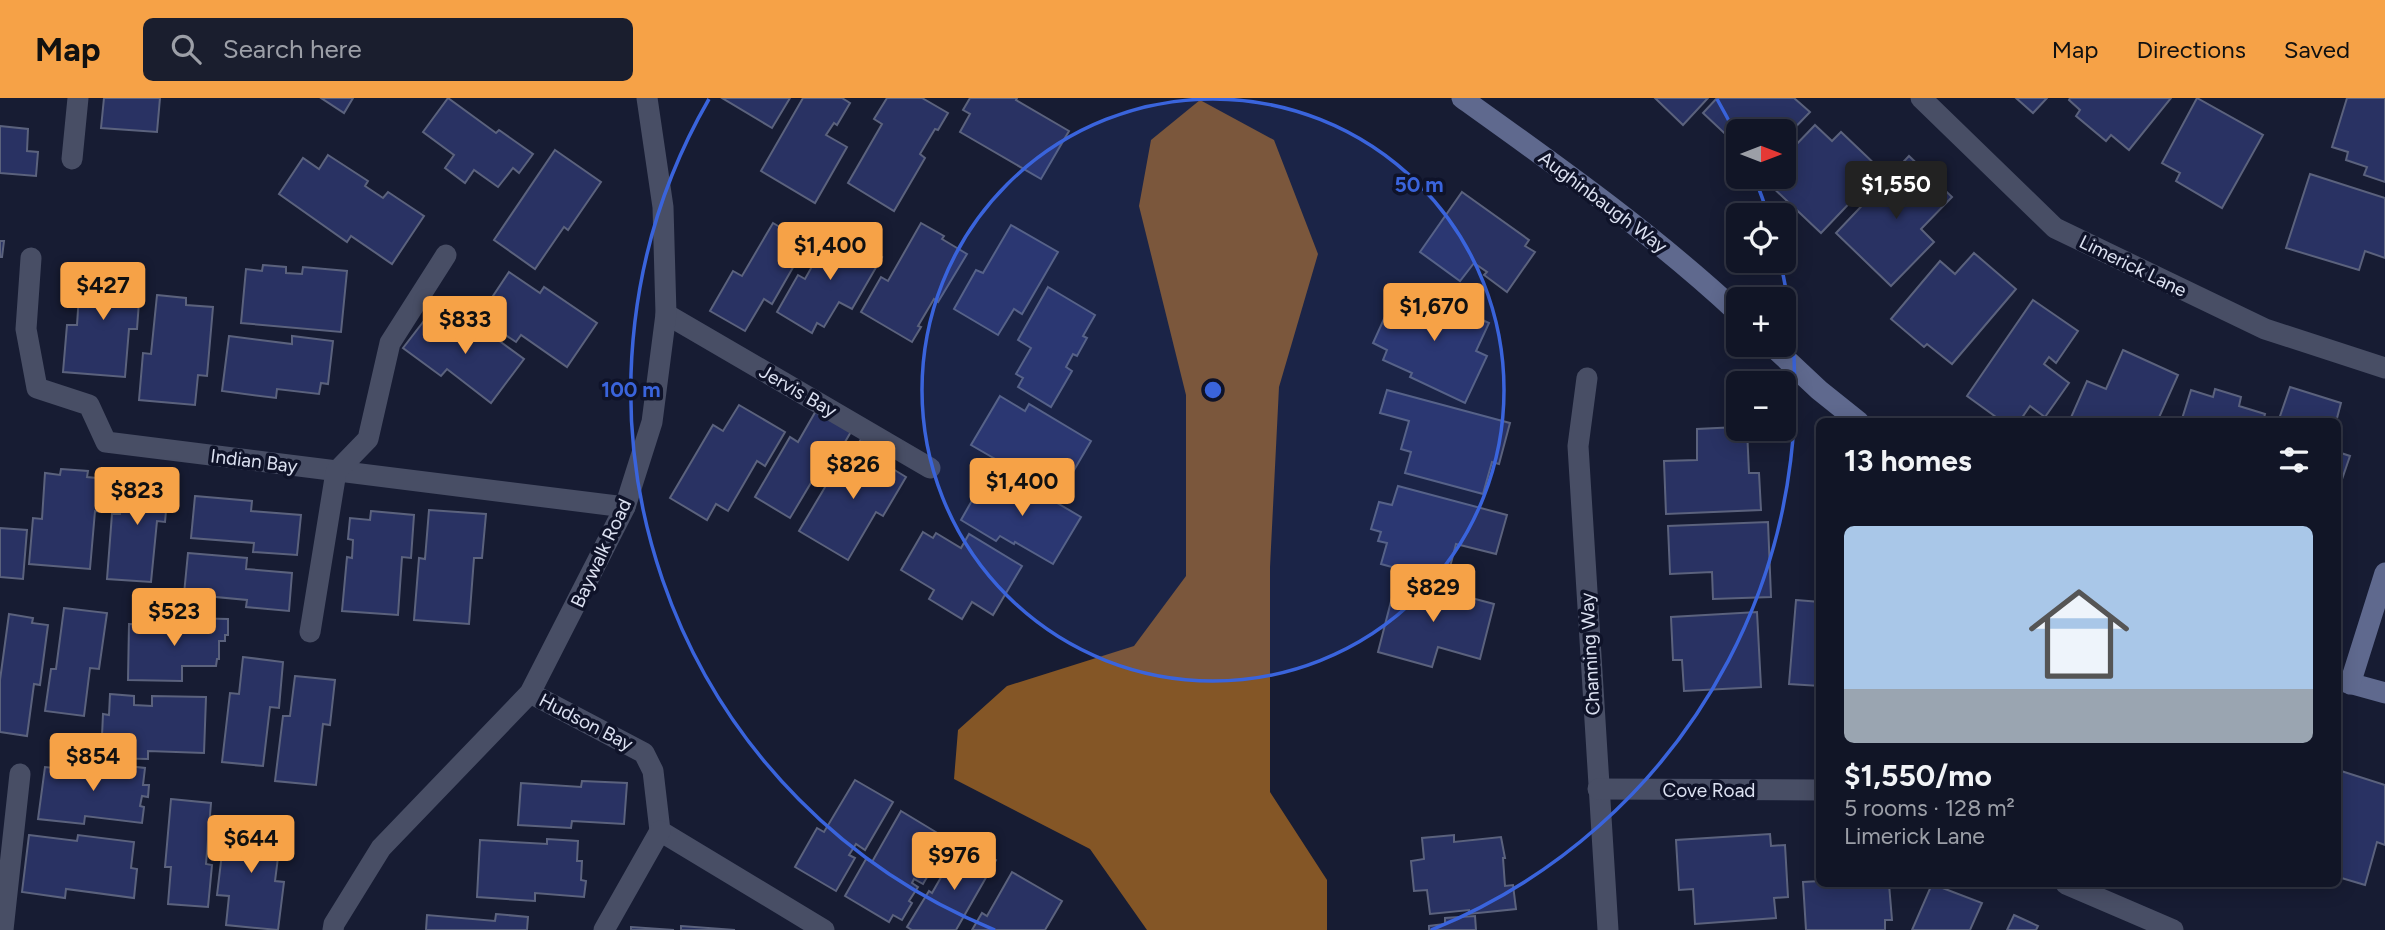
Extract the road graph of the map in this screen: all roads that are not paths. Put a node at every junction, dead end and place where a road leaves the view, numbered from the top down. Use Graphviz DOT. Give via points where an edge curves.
graph roads {
  1 [pos="78,98"];
  2 [pos="647,98"];
  3 [pos="1462,98"];
  4 [pos="1921,98"];
  5 [pos="72,159"];
  6 [pos="446,255"];
  7 [pos="31,258"];
  8 [pos="1726,302"];
  9 [pos="666,314"];
  10 [pos="1784,357"];
  11 [pos="2385,368"];
  12 [pos="1587,378"];
  13 [pos="1854,418"];
  14 [pos="930,468"];
  15 [pos="335,472"];
  16 [pos="625,507"];
  17 [pos="2385,573"];
  18 [pos="310,632"];
  19 [pos="2344,682"];
  20 [pos="530,694"];
  21 [pos="2385,694"];
  22 [pos="20,774"];
  23 [pos="1598,789"];
  24 [pos="1816,790"];
  25 [pos="660,831"];
  26 [pos="2073,887"];
  27 [pos="3,930"];
  28 [pos="333,930"];
  29 [pos="604,930"];
  30 [pos="824,930"];
  31 [pos="1608,930"];
  32 [pos="2174,930"];
  1 -- 5 [label="street"];
  2 -- 9 [label="street, Baywalk Road" via="663,207"];
  3 -- 8 [label="main road, Aughinbaugh Way" via="1611,205"];
  4 -- 11 [label="street, Limerick Lane" via="2054,228 2265,329"];
  6 -- 15 [label="street" via="390,343 368,439"];
  7 -- 15 [label="street, Indian Bay" via="26,329 37,388 89,405 106,442"];
  9 -- 14 [label="street, Jervis Bay"];
  9 -- 16 [label="street, Baywalk Road" via="652,422"];
  10 -- 13 [label="main road"];
  12 -- 23 [label="street, Channing Way" via="1578,446"];
  15 -- 16 [label="street, Indian Bay"];
  15 -- 18 [label="street"];
  16 -- 20 [label="street, Baywalk Road"];
  17 -- 19 [label="main road"];
  19 -- 21 [label="main road"];
  20 -- 25 [label="street, Hudson Bay" via="644,753 653,771"];
  20 -- 28 [label="street, Baywalk Road" via="381,848"];
  22 -- 27 [label="street"];
  23 -- 24 [label="street, Cove Road"];
  23 -- 31 [label="street, Channing Way"];
  25 -- 29 [label="street"];
  25 -- 30 [label="street"];
  26 -- 32 [label="street"];
}
